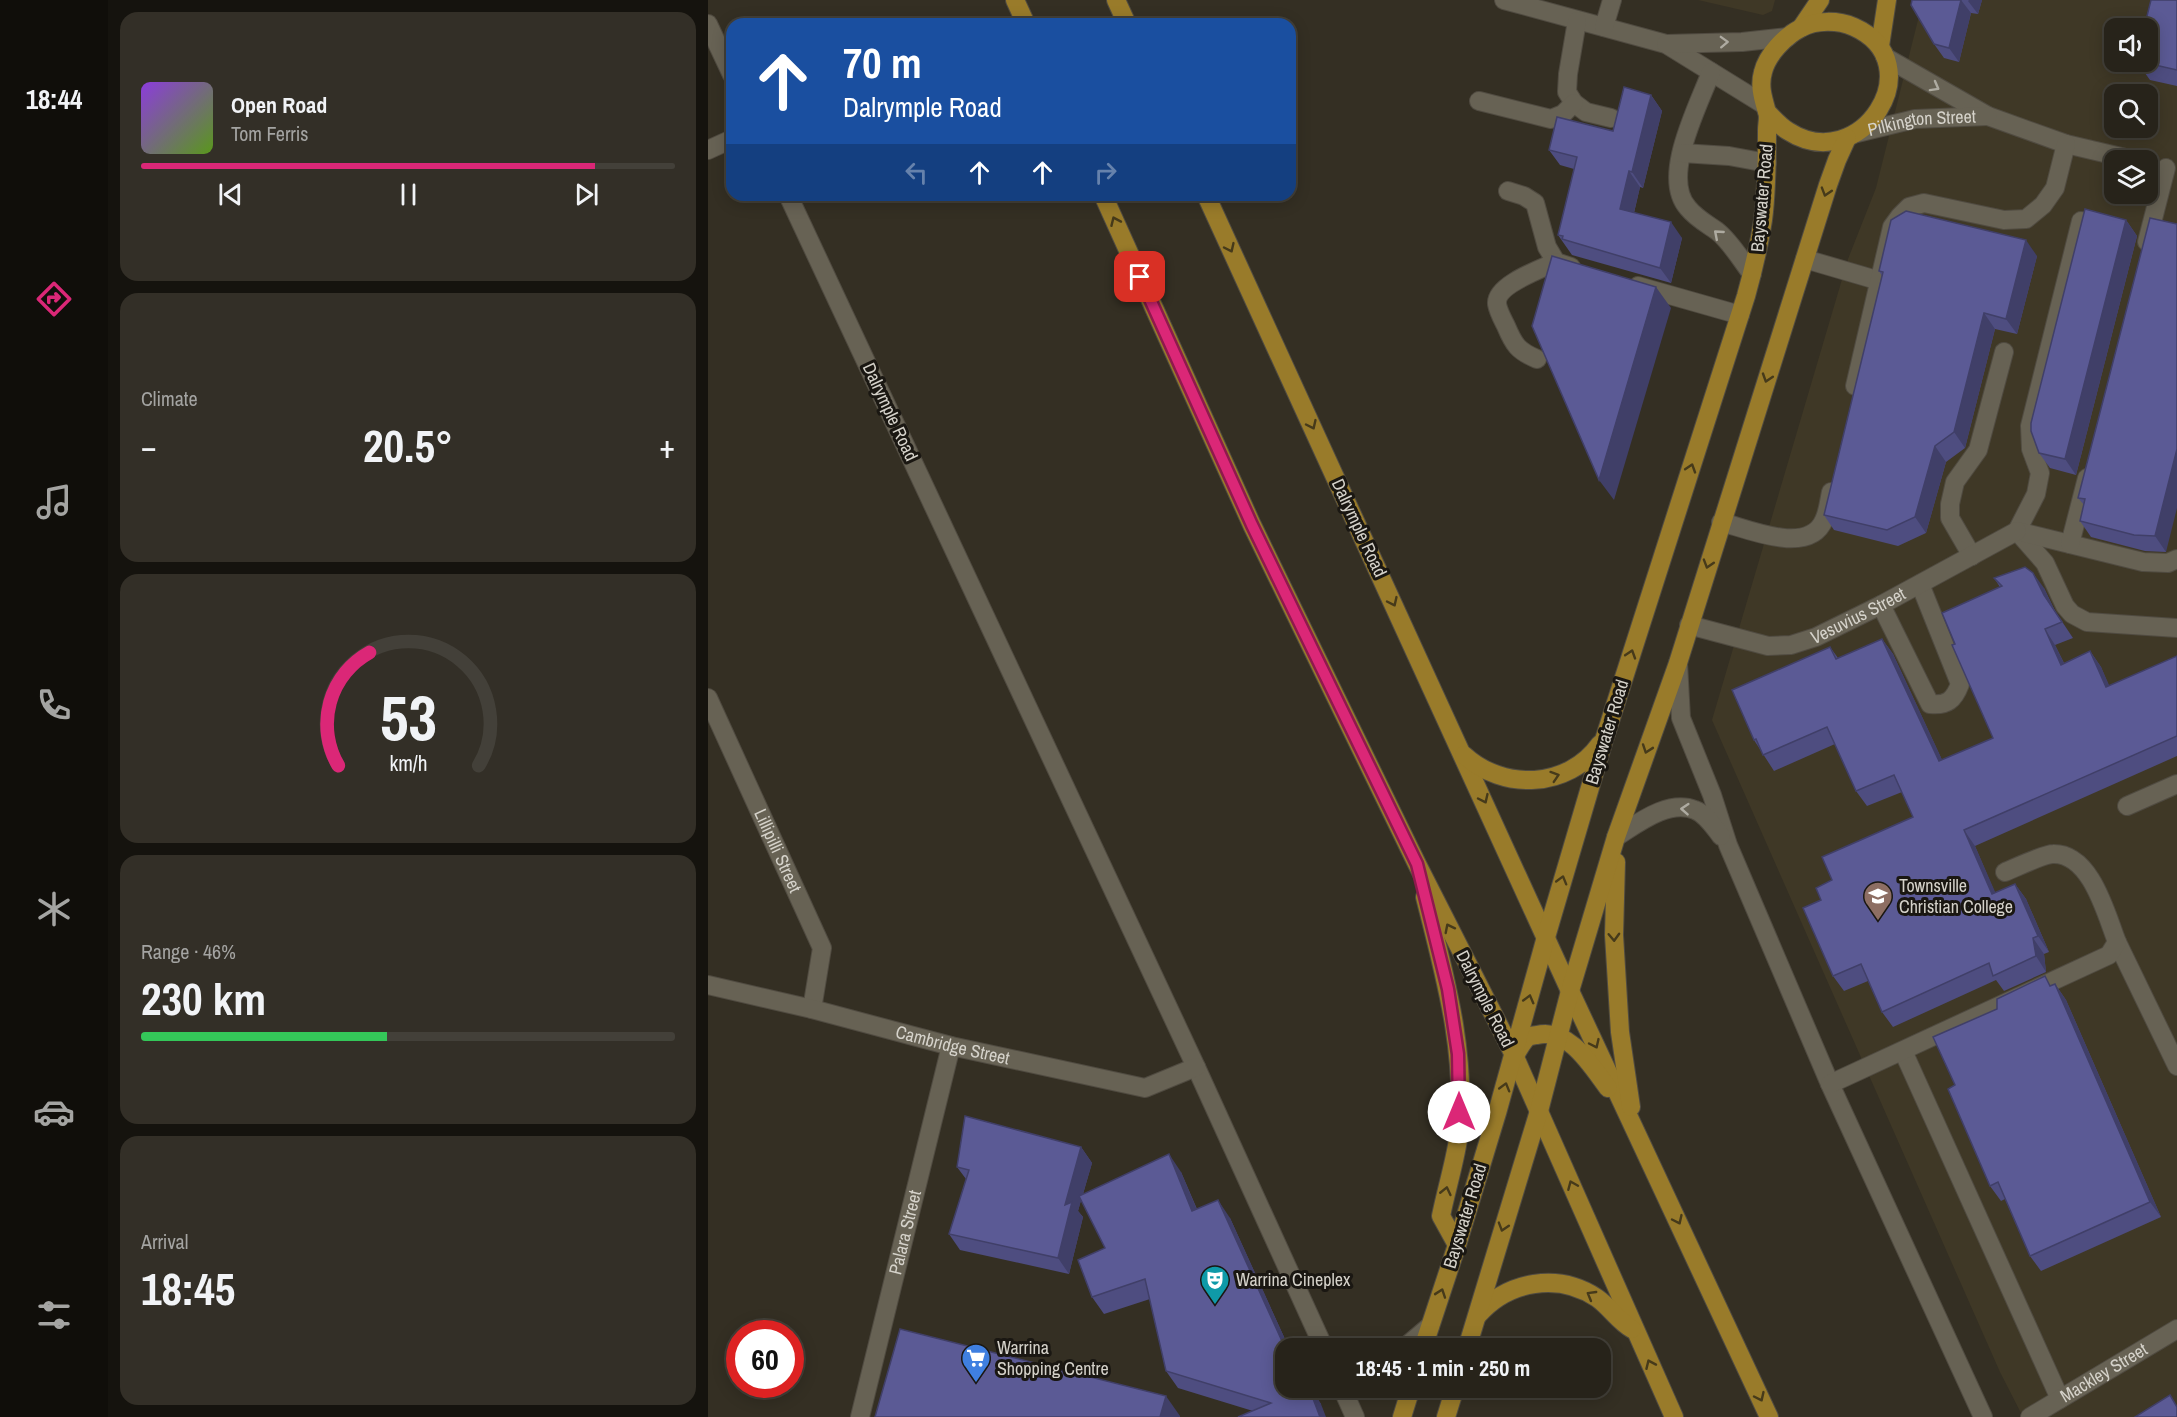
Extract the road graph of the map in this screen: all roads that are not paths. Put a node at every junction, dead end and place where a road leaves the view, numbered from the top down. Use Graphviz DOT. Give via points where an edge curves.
graph roads {
  1 [pos="1015,0"];
  2 [pos="1116,0"];
  3 [pos="1504,0"];
  4 [pos="1612,0"];
  5 [pos="1820,0"];
  6 [pos="1887,0"];
  7 [pos="1023,18"];
  8 [pos="1124,18"];
  9 [pos="1577,21"];
  10 [pos="708,24"];
  11 [pos="1604,27"];
  12 [pos="1794,32"];
  13 [pos="1665,44"];
  14 [pos="1882,52"];
  15 [pos="726,62"];
  16 [pos="1711,72"];
  17 [pos="1479,100"];
  18 [pos="1574,103"];
  19 [pos="1765,109"];
  20 [pos="1988,116"];
  21 [pos="1611,118"];
  22 [pos="1852,136"];
  23 [pos="726,142"];
  24 [pos="2066,144"];
  25 [pos="708,150"];
  26 [pos="1682,153"];
  27 [pos="2104,153"];
  28 [pos="1767,164"];
  29 [pos="2171,170"];
  30 [pos="1508,191"];
  31 [pos="791,201"];
  32 [pos="1106,201"];
  33 [pos="1209,201"];
  34 [pos="2081,221"];
  35 [pos="1805,259"];
  36 [pos="2143,259"];
  37 [pos="1556,262"];
  38 [pos="1590,272"];
  39 [pos="1752,274"];
  40 [pos="1880,281"];
  41 [pos="1624,282"];
  42 [pos="1740,315"];
  43 [pos="2004,352"];
  44 [pos="1537,359"];
  45 [pos="1851,407"];
  46 [pos="2091,464"];
  47 [pos="1834,476"];
  48 [pos="1721,522"];
  49 [pos="2017,531"];
  50 [pos="2070,544"];
  51 [pos="1972,556"];
  52 [pos="2174,565"];
  53 [pos="1920,584"];
  54 [pos="1881,605"];
  55 [pos="1689,625"];
  56 [pos="2177,628"];
  57 [pos="1678,663"];
  58 [pos="708,698"];
  59 [pos="1604,740"];
  60 [pos="1463,753"];
  61 [pos="2177,784"];
  62 [pos="2127,807"];
  63 [pos="1616,837"];
  64 [pos="1728,844"];
  65 [pos="1417,864"];
  66 [pos="2005,872"];
  67 [pos="1546,937"];
  68 [pos="2117,942"];
  69 [pos="708,985"];
  70 [pos="1570,990"];
  71 [pos="812,1009"];
  72 [pos="1558,1036"];
  73 [pos="951,1046"];
  74 [pos="1903,1051"];
  75 [pos="1514,1055"];
  76 [pos="2177,1066"];
  77 [pos="1196,1067"];
  78 [pos="1830,1084"];
  79 [pos="1539,1111"];
  80 [pos="1635,1129"];
  81 [pos="1457,1245"];
  82 [pos="1476,1317"];
  83 [pos="1430,1326"];
  84 [pos="2177,1329"];
  85 [pos="1636,1332"];
  86 [pos="1319,1338"];
  87 [pos="1416,1338"];
  88 [pos="1426,1338"];
  89 [pos="1470,1338"];
  90 [pos="1346,1398"];
  91 [pos="1408,1398"];
  92 [pos="1452,1398"];
  93 [pos="2060,1399"];
  94 [pos="860,1417"];
  95 [pos="1355,1417"];
  96 [pos="1402,1417"];
  97 [pos="1446,1417"];
  98 [pos="1674,1417"];
  99 [pos="1769,1417"];
  100 [pos="1983,1417"];
  101 [pos="2030,1417"];
  1 -- 7 [label="main road"];
  2 -- 8 [label="main road"];
  3 -- 9 [label="street"];
  4 -- 11 [label="street"];
  5 -- 12 [label="main road"];
  6 -- 14 [label="main road"];
  9 -- 11 [label="street"];
  9 -- 18 [label="street" via="1567,92"];
  10 -- 15 [label="street"];
  11 -- 13 [label="street"];
  13 -- 12 [label="street, one-way" via="1742,42"];
  12 -- 14 [label="main road" via="1817,23 1847,25 1872,38"];
  12 -- 19 [label="main road" via="1768,60 1763,72 1761,91"];
  13 -- 16 [label="street"];
  14 -- 20 [label="street, Pilkington Street, one-way"];
  14 -- 22 [label="main road" via="1888,68 1883,101 1875,118"];
  16 -- 19 [label="street"];
  16 -- 26 [label="street"];
  17 -- 18 [label="street" via="1551,119"];
  18 -- 21 [label="street" via="1586,112"];
  19 -- 22 [label="main road" via="1788,131 1803,138 1818,141"];
  19 -- 28 [label="main road, Bayswater Road"];
  20 -- 22 [label="street, Pilkington Street" via="1915,119"];
  20 -- 24 [label="street, Pilkington Street"];
  22 -- 35 [label="main road, one-way" via="1837,160"];
  23 -- 25 [label="street"];
  24 -- 27 [label="street, Pilkington Street"];
  24 -- 40 [label="street" via="2055,188 2026,219 2004,220 1924,203 1910,207 1892,227"];
  26 -- 28 [label="street" via="1729,156"];
  39 -- 26 [label="street, one-way" via="1734,249 1692,213 1680,197 1677,175"];
  28 -- 39 [label="main road, Bayswater Road" via="1764,218"];
  29 -- 36 [label="street"];
  30 -- 37 [label="street" via="1535,203 1547,247"];
  31 -- 77 [label="street, Dalrymple Road"];
  65 -- 32 [label="main road, Dalrymple Road, one-way" via="1252,525"];
  33 -- 60 [label="main road, Dalrymple Road, one-way"];
  34 -- 49 [label="street" via="2030,426 2031,449 2040,473 2036,494"];
  35 -- 40 [label="street"];
  35 -- 48 [label="main road, one-way"];
  37 -- 38 [label="street"];
  37 -- 44 [label="street" via="1507,286 1497,304 1520,352"];
  39 -- 42 [label="main road, Bayswater Road"];
  40 -- 45 [label="street"];
  41 -- 42 [label="street"];
  59 -- 42 [label="main road, Bayswater Road, one-way"];
  43 -- 51 [label="street" via="1978,450 1955,482 1950,504 1950,518"];
  46 -- 50 [label="street"];
  47 -- 48 [label="street" via="1824,521 1802,539 1787,540"];
  48 -- 55 [label="main road, one-way"];
  49 -- 50 [label="street"];
  49 -- 51 [label="street, Vesuvius Street"];
  49 -- 56 [label="street" via="2045,563 2072,615 2087,622"];
  50 -- 52 [label="street" via="2143,562"];
  51 -- 53 [label="street, Vesuvius Street"];
  53 -- 54 [label="street, Vesuvius Street"];
  53 -- 54 [label="street" via="1960,684 1955,698 1942,705 1930,704"];
  54 -- 55 [label="street, Vesuvius Street" via="1791,645 1768,646"];
  55 -- 57 [label="main road"];
  57 -- 63 [label="main road, one-way"];
  57 -- 64 [label="street" via="1681,718"];
  58 -- 71 [label="street, Lillipilli Street" via="822,948"];
  60 -- 59 [label="main road, one-way" via="1499,776 1520,781 1542,780 1572,769"];
  67 -- 59 [label="main road, Bayswater Road, one-way"];
  60 -- 67 [label="main road, Dalrymple Road, one-way"];
  61 -- 62 [label="street"];
  64 -- 63 [label="street, one-way" via="1705,817 1681,808 1645,818"];
  63 -- 70 [label="main road"];
  63 -- 80 [label="main road, one-way" via="1614,934 1620,1032"];
  64 -- 78 [label="street"];
  75 -- 65 [label="main road, Dalrymple Road, one-way"];
  81 -- 65 [label="main road, one-way" via="1441,1216 1458,1140 1458,1054 1448,989"];
  66 -- 68 [label="street" via="2052,854 2073,859 2090,876"];
  67 -- 70 [label="main road, Dalrymple Road"];
  75 -- 67 [label="main road, Bayswater Road, one-way"];
  68 -- 74 [label="street" via="2109,955 2086,967"];
  68 -- 76 [label="street"];
  69 -- 71 [label="street, Cambridge Street"];
  70 -- 72 [label="main road"];
  70 -- 80 [label="main road, Dalrymple Road, one-way"];
  71 -- 73 [label="street, Cambridge Street"];
  72 -- 75 [label="main road" via="1545,1033 1528,1037"];
  72 -- 79 [label="main road"];
  72 -- 80 [label="main road" via="1587,1061"];
  73 -- 77 [label="street, Cambridge Street" via="1144,1088"];
  73 -- 94 [label="street, Palara Street"];
  74 -- 78 [label="street"];
  74 -- 93 [label="street"];
  75 -- 79 [label="main road, Dalrymple Road"];
  81 -- 75 [label="main road, Bayswater Road, one-way"];
  77 -- 86 [label="street, Dalrymple Road"];
  78 -- 100 [label="street"];
  79 -- 82 [label="main road, one-way"];
  85 -- 79 [label="main road, Dalrymple Road, one-way"];
  80 -- 99 [label="main road, Dalrymple Road, one-way"];
  83 -- 81 [label="main road, Bayswater Road, one-way"];
  85 -- 82 [label="main road, one-way" via="1590,1294 1550,1282 1509,1291"];
  82 -- 89 [label="main road"];
  83 -- 87 [label="street"];
  83 -- 88 [label="main road, Bayswater Road"];
  84 -- 93 [label="street, Mackley Street"];
  98 -- 85 [label="main road, Dalrymple Road, one-way"];
  90 -- 95 [label="street"];
  91 -- 96 [label="main road"];
  92 -- 97 [label="main road"];
  93 -- 101 [label="street, Mackley Street"];
}
